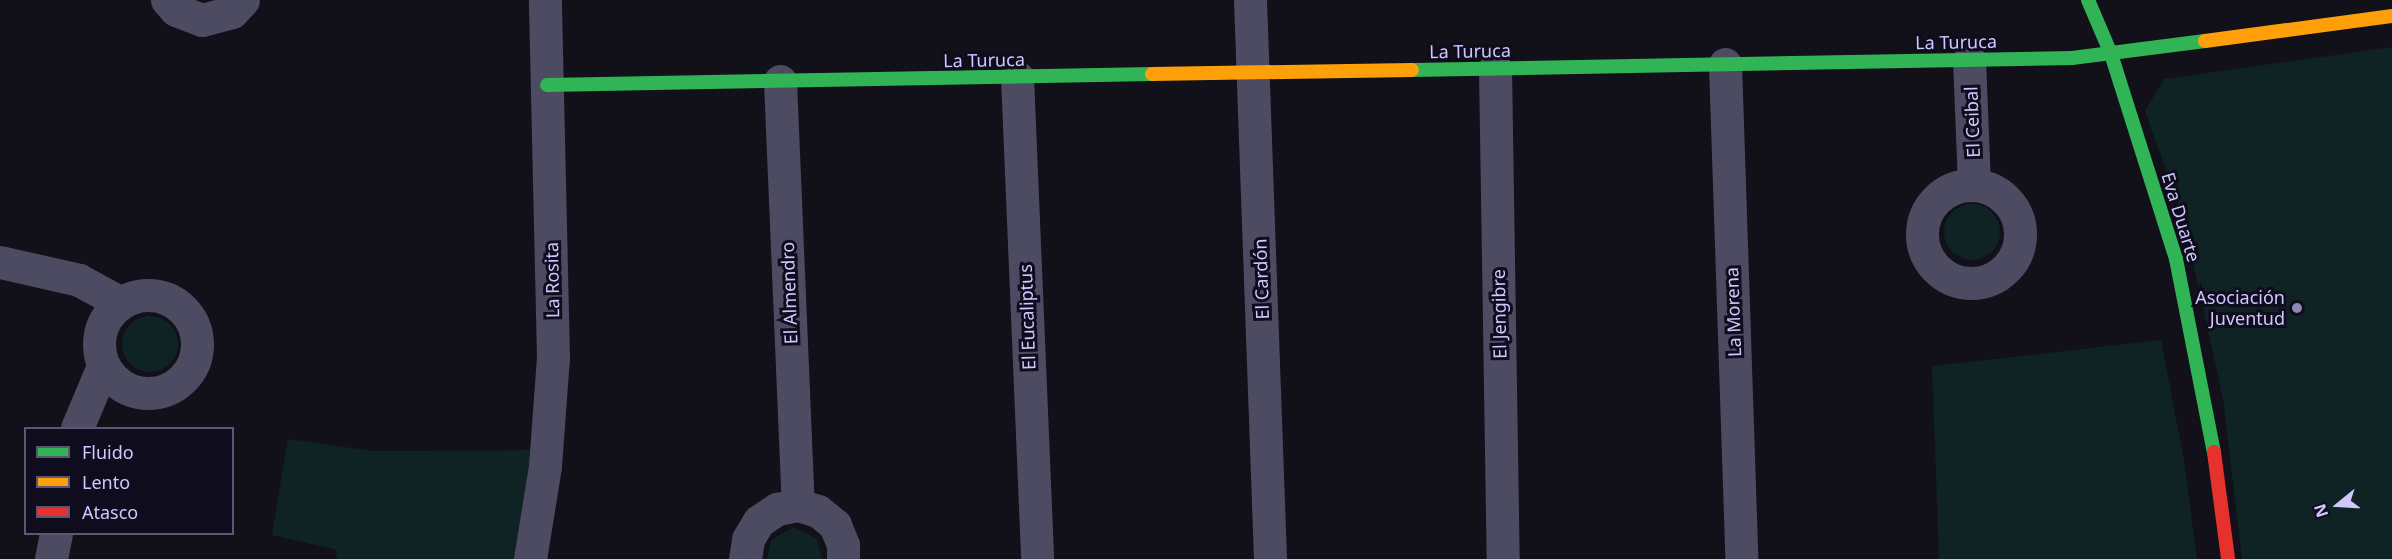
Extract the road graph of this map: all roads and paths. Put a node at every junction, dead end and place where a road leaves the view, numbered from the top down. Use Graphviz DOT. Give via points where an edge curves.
graph roads {
  1 [pos="167,0"];
  2 [pos="243,0"];
  3 [pos="544,0"];
  4 [pos="1251,0"];
  5 [pos="2088,0"];
  6 [pos="2392,16"];
  7 [pos="2111,54"];
  8 [pos="1969,60"];
  9 [pos="1725,64"];
  10 [pos="1495,68"];
  11 [pos="1253,73"];
  12 [pos="1017,77"];
  13 [pos="780,81"];
  14 [pos="547,85"];
  15 [pos="1974,184"];
  16 [pos="0,262"];
  17 [pos="121,303"];
  18 [pos="104,366"];
  19 [pos="78,427"];
  20 [pos="798,506"];
  21 [pos="56,535"];
  22 [pos="1035,558"];
  23 [pos="51,559"];
  24 [pos="530,559"];
  25 [pos="746,559"];
  26 [pos="843,559"];
  27 [pos="1270,559"];
  28 [pos="1503,559"];
  29 [pos="1742,559"];
  30 [pos="2228,559"];
  1 -- 2 [label="street" via="176,10 202,20 232,12"];
  3 -- 14 [label="street, La Rosita"];
  4 -- 11 [label="street, El Cardón"];
  5 -- 7 [label="street, Eva Duarte"];
  6 -- 7 [label="street, La Turuca"];
  7 -- 8 [label="street, La Turuca"];
  7 -- 30 [label="street, Eva Duarte" via="2176,259 2209,419"];
  8 -- 9 [label="street, La Turuca"];
  8 -- 15 [label="street, El Ceibal"];
  9 -- 10 [label="street, La Turuca"];
  9 -- 29 [label="street, La Morena"];
  10 -- 11 [label="street, La Turuca"];
  10 -- 28 [label="street, El Jengibre"];
  11 -- 12 [label="street, La Turuca"];
  11 -- 27 [label="street, El Cardón"];
  12 -- 13 [label="street, La Turuca"];
  12 -- 22 [label="street, El Eucaliptus"];
  13 -- 14 [label="street, La Turuca"];
  13 -- 20 [label="street, El Almendro"];
  14 -- 24 [label="street, La Rosita" via="554,358 545,466"];
  16 -- 17 [label="street" via="79,280"];
  17 -- 18 [label="street" via="101,328 98,347"];
  17 -- 18 [label="street" via="151,294 171,300 188,314 196,334 196,355 187,375 171,388 152,394 133,391 116,382"];
  18 -- 19 [label="street"];
  20 -- 25 [label="street" via="777,509 759,520 748,539"];
  20 -- 26 [label="street" via="818,511 835,525 843,545"];
  21 -- 23 [label="street"];
}
